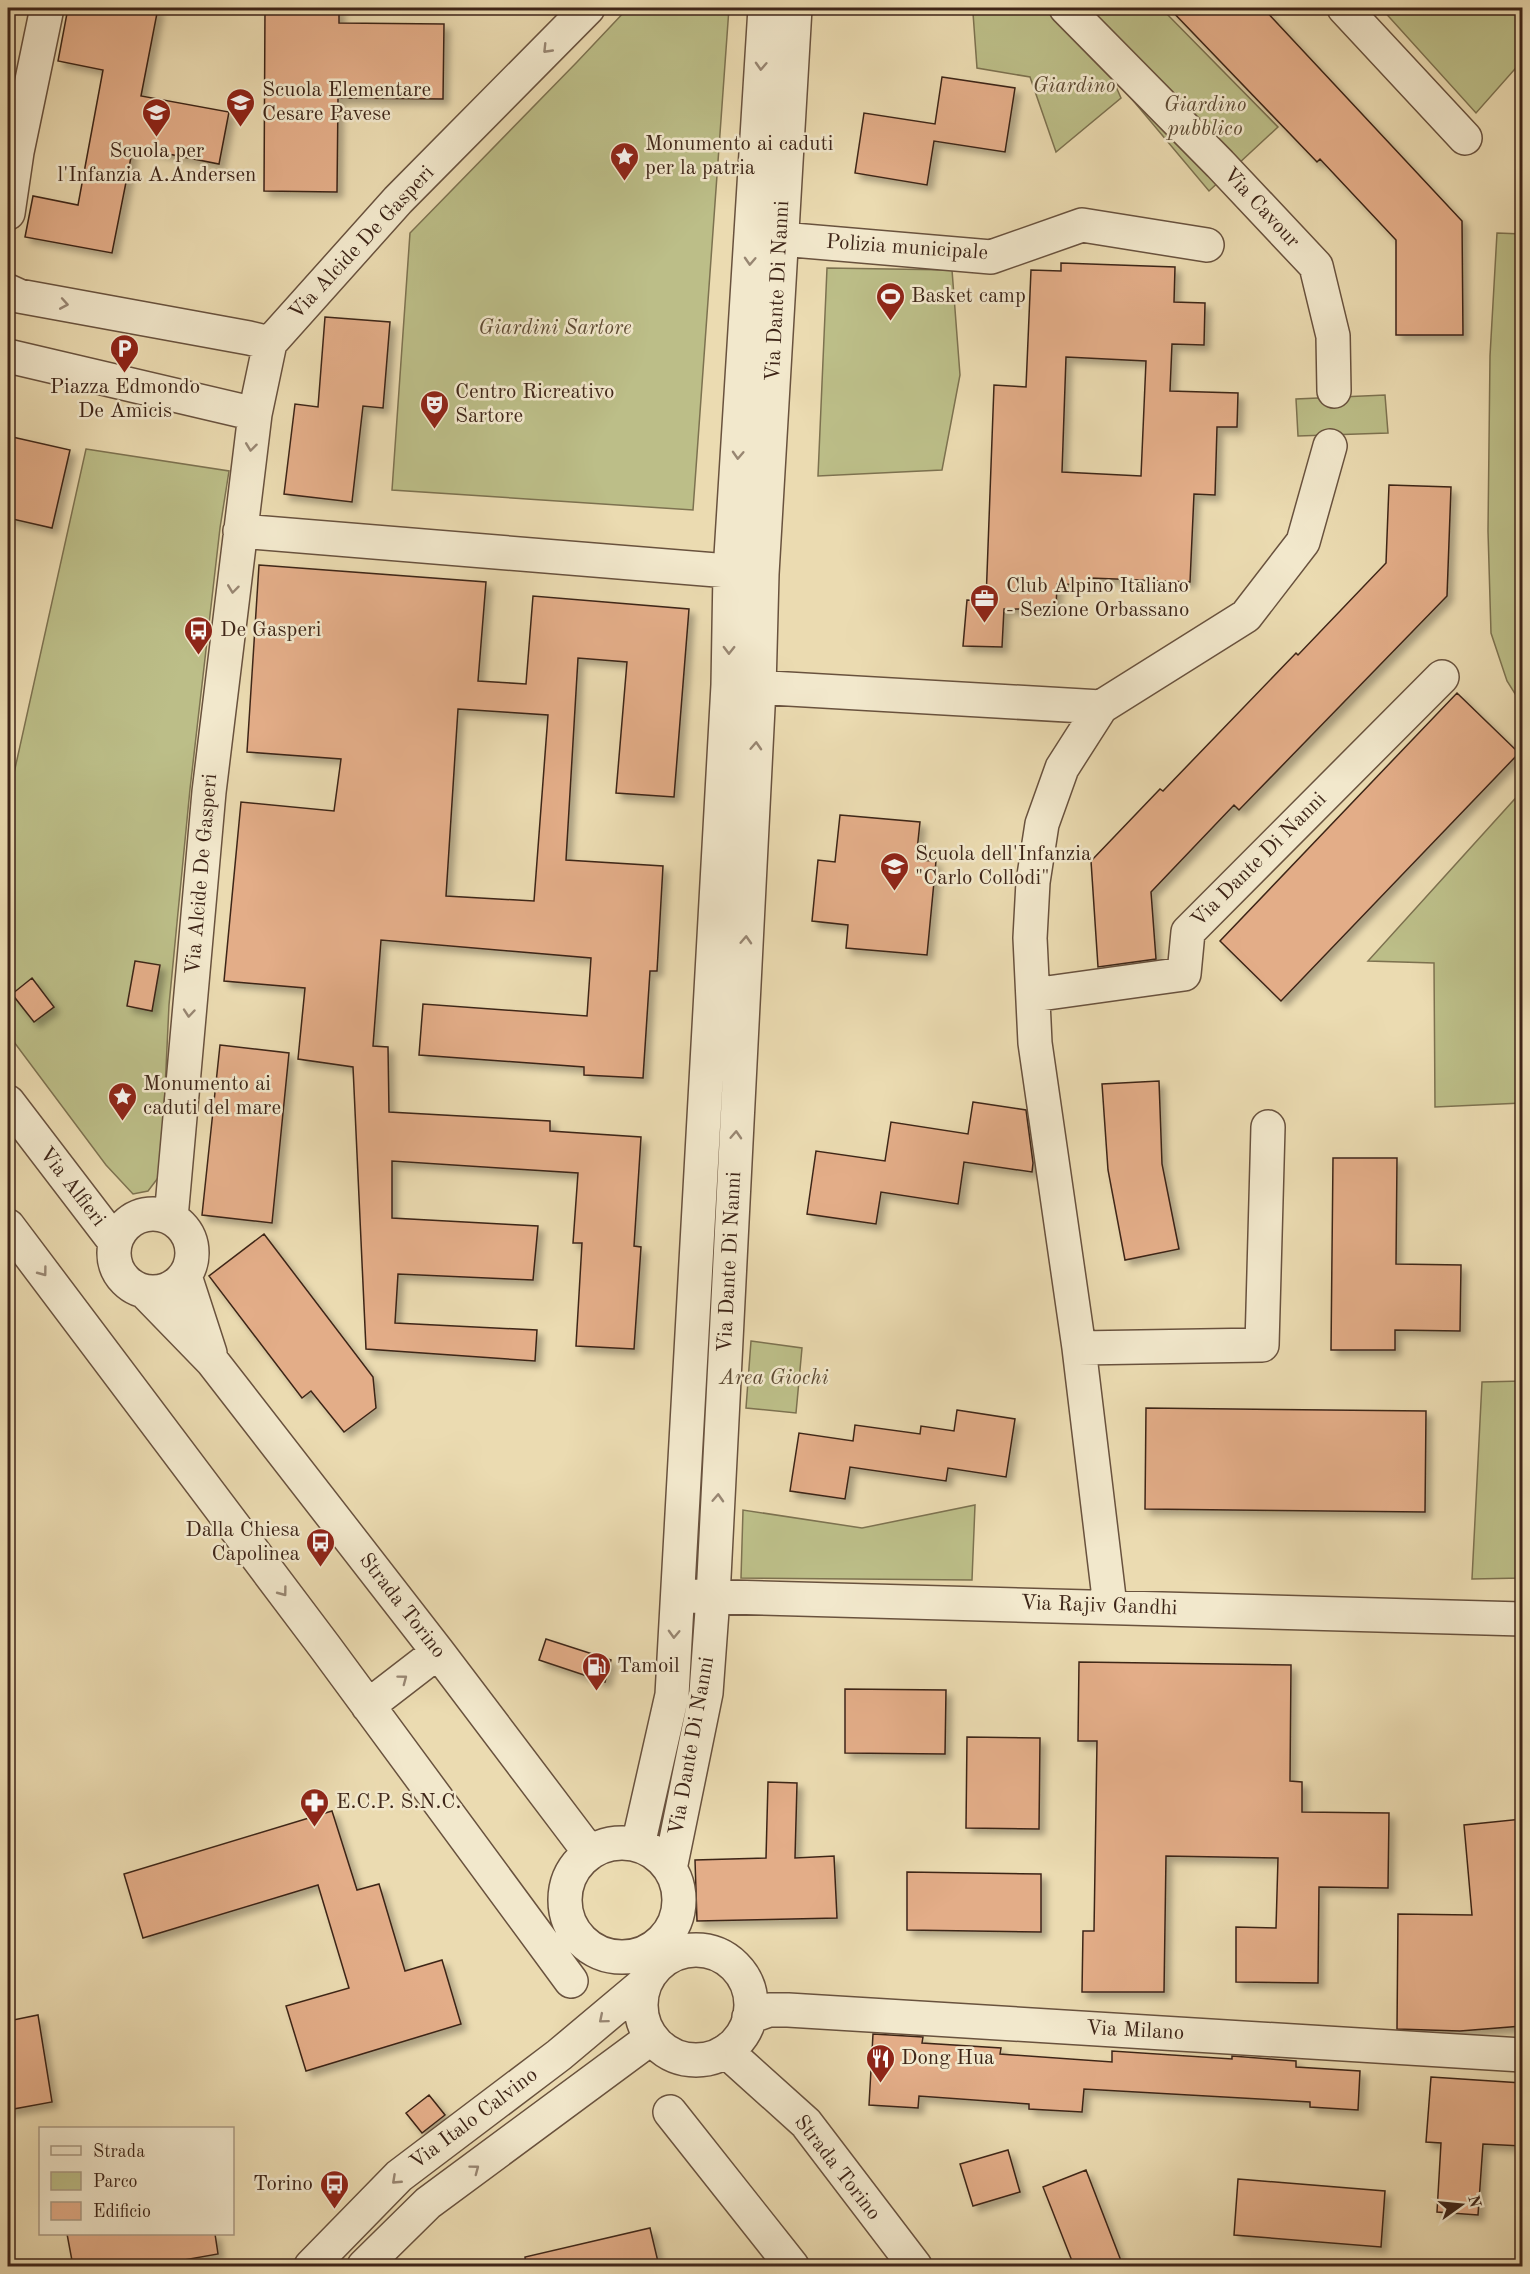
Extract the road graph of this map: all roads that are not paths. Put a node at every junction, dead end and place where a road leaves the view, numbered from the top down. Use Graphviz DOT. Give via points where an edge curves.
graph roads {
  1 [pos="47,8"];
  2 [pos="588,8"];
  3 [pos="765,8"];
  4 [pos="795,8"];
  5 [pos="1066,8"];
  6 [pos="1344,8"];
  7 [pos="1465,138"];
  8 [pos="12,151"];
  9 [pos="8,213"];
  10 [pos="781,239"];
  11 [pos="1207,245"];
  12 [pos="8,291"];
  13 [pos="270,343"];
  14 [pos="8,356"];
  15 [pos="1334,391"];
  16 [pos="255,414"];
  17 [pos="1330,446"];
  18 [pos="240,531"];
  19 [pos="746,573"];
  20 [pos="1442,677"];
  21 [pos="743,686"];
  22 [pos="1101,707"];
  23 [pos="1033,995"];
  24 [pos="8,1102"];
  25 [pos="1269,1127"];
  26 [pos="171,1218"];
  27 [pos="8,1226"];
  28 [pos="115,1242"];
  29 [pos="185,1276"];
  30 [pos="145,1292"];
  31 [pos="1079,1348"];
  32 [pos="212,1361"];
  33 [pos="676,1595"];
  34 [pos="713,1597"];
  35 [pos="1110,1606"];
  36 [pos="1522,1619"];
  37 [pos="438,1652"];
  38 [pos="368,1706"];
  39 [pos="639,1845"];
  40 [pos="590,1853"];
  41 [pos="670,1869"];
  42 [pos="680,1939"];
  43 [pos="637,1969"];
  44 [pos="571,1981"];
  45 [pos="749,2017"];
  46 [pos="653,2040"];
  47 [pos="726,2051"];
  48 [pos="1522,2055"];
  49 [pos="670,2112"];
  50 [pos="311,2266"];
  51 [pos="364,2266"];
  52 [pos="792,2266"];
  53 [pos="915,2266"];
  1 -- 8 [label="street"];
  2 -- 13 [label="street, Via Alcide De Gasperi, one-way" via="398,200"];
  3 -- 19 [label="street, Via Dante Di Nanni, one-way"];
  4 -- 10 [label="street, Via Dante Di Nanni"];
  5 -- 15 [label="street, Via Cavour" via="1316,266 1334,336"];
  6 -- 7 [label="street"];
  8 -- 9 [label="street"];
  10 -- 11 [label="street, Polizia municipale" via="992,257 1082,225"];
  10 -- 19 [label="street, Via Dante Di Nanni"];
  12 -- 13 [label="street, one-way"];
  13 -- 16 [label="street, Via Alcide De Gasperi"];
  14 -- 16 [label="street"];
  16 -- 18 [label="street, Via Alcide De Gasperi, one-way"];
  17 -- 22 [label="street" via="1303,542 1246,616"];
  18 -- 19 [label="street"];
  18 -- 26 [label="street, Via Alcide De Gasperi, one-way" via="209,792"];
  19 -- 21 [label="street, Via Dante Di Nanni"];
  20 -- 23 [label="street, Via Dante Di Nanni" via="1188,932 1184,974"];
  21 -- 22 [label="street"];
  21 -- 33 [label="street, Via Dante Di Nanni"];
  34 -- 21 [label="street, Via Dante Di Nanni, one-way"];
  22 -- 23 [label="street" via="1062,768 1042,824 1030,938"];
  23 -- 31 [label="street" via="1035,1042"];
  24 -- 28 [label="street, Via Alfieri"];
  25 -- 31 [label="street" via="1262,1345"];
  26 -- 28 [label="street" via="141,1216 124,1226"];
  26 -- 29 [label="street" via="182,1227 191,1244 191,1262"];
  27 -- 38 [label="street, one-way"];
  28 -- 30 [label="street" via="114,1261 119,1274"];
  29 -- 30 [label="street" via="170,1289"];
  29 -- 32 [label="street, Strada Torino"];
  30 -- 32 [label="street, Strada Torino"];
  31 -- 35 [label="street"];
  32 -- 37 [label="street, Strada Torino"];
  33 -- 34 [label="street, Via Rajiv Gandhi"];
  33 -- 39 [label="street, Via Dante Di Nanni, one-way" via="672,1695"];
  34 -- 35 [label="street, Via Rajiv Gandhi"];
  34 -- 41 [label="street, Via Dante Di Nanni" via="706,1693"];
  35 -- 36 [label="street, Via Rajiv Gandhi"];
  38 -- 37 [label="street, one-way"];
  37 -- 40 [label="street, Strada Torino"];
  38 -- 44 [label="street"];
  39 -- 40 [label="street" via="610,1844"];
  39 -- 41 [label="street" via="661,1857"];
  40 -- 43 [label="street" via="579,1862 566,1891 572,1926 594,1949"];
  41 -- 42 [label="street" via="678,1887"];
  42 -- 43 [label="street" via="654,1969"];
  42 -- 45 [label="street" via="722,1957 738,1971 749,1994"];
  43 -- 46 [label="street" via="641,2008"];
  43 -- 50 [label="street, Via Italo Calvino, one-way" via="560,2055 399,2176"];
  45 -- 47 [label="street" via="740,2038"];
  45 -- 48 [label="street, Via Milano" via="770,2010 788,2010"];
  46 -- 47 [label="street" via="668,2053 685,2059 701,2060"];
  51 -- 46 [label="street, Via Italo Calvino, one-way" via="428,2203"];
  47 -- 53 [label="street, Strada Torino" via="806,2123"];
  49 -- 52 [label="street"];
}
